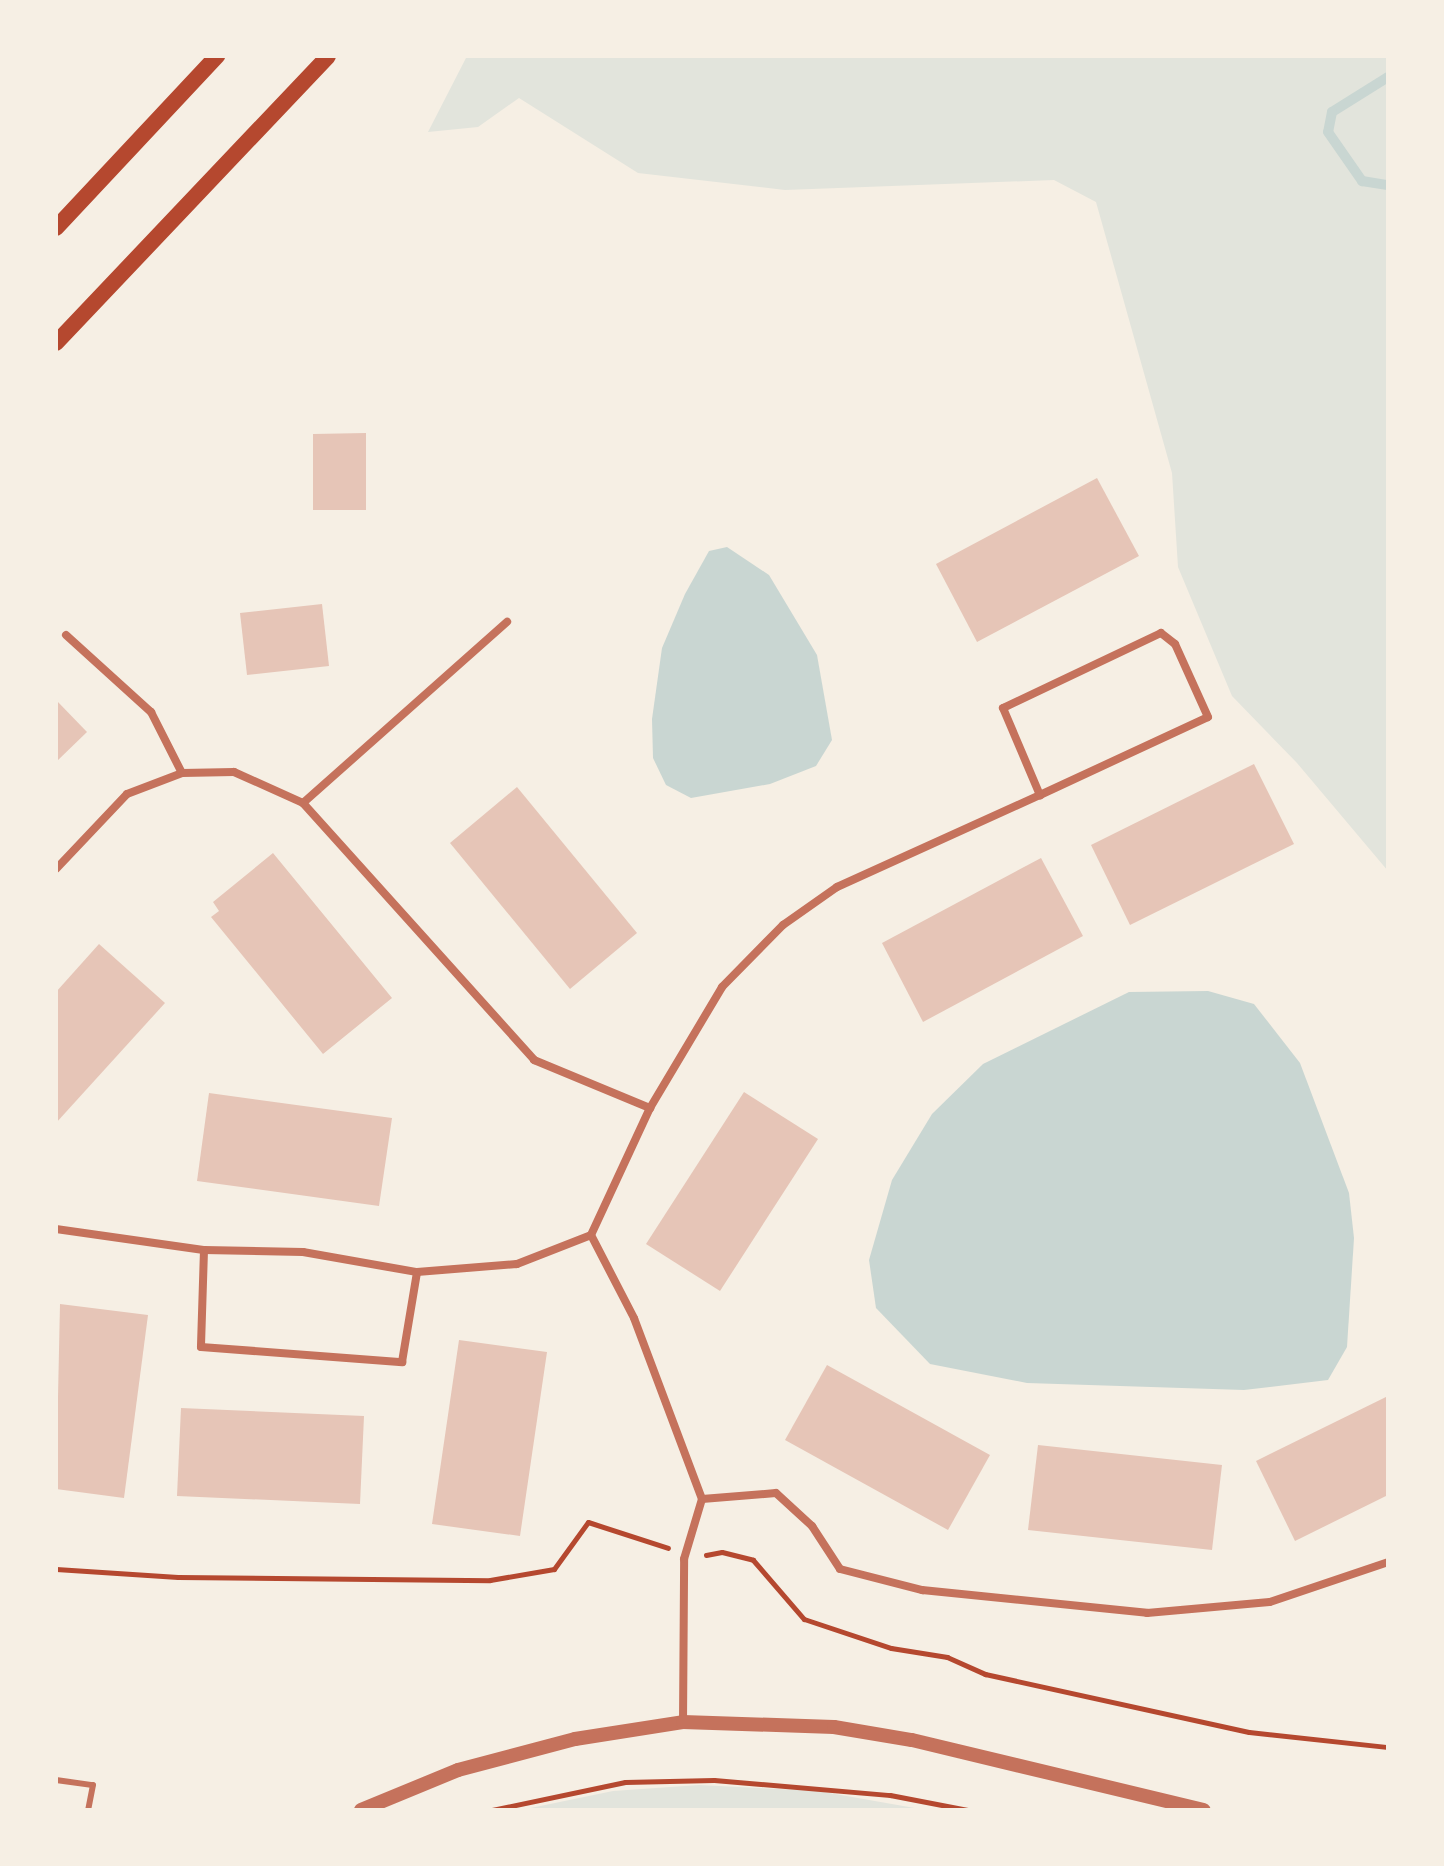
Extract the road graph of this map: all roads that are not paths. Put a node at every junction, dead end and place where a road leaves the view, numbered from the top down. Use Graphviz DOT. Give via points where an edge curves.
graph roads {
  1 [pos="217,56"];
  2 [pos="328,56"];
  3 [pos="56,228"];
  4 [pos="56,343"];
  5 [pos="507,622"];
  6 [pos="66,635"];
  7 [pos="182,773"];
  8 [pos="1040,795"];
  9 [pos="303,803"];
  10 [pos="56,869"];
  11 [pos="650,1108"];
  12 [pos="56,1229"];
  13 [pos="591,1235"];
  14 [pos="204,1250"];
  15 [pos="417,1272"];
  16 [pos="702,1499"];
  17 [pos="1388,1562"];
  18 [pos="683,1722"];
  19 [pos="56,1780"];
  20 [pos="88,1810"];
  21 [pos="361,1810"];
  22 [pos="1204,1810"];
  1 -- 3 [label="main road"];
  2 -- 4 [label="main road"];
  5 -- 9 [label="street"];
  6 -- 7 [label="street" via="151,712"];
  7 -- 9 [label="street" via="234,772"];
  7 -- 10 [label="street" via="127,794"];
  8 -- 8 [label="street" via="1208,717 1175,644 1161,633 1003,708"];
  8 -- 11 [label="street" via="837,887 783,925 722,987"];
  9 -- 11 [label="street" via="534,1060"];
  11 -- 13 [label="street"];
  12 -- 14 [label="street"];
  13 -- 15 [label="street" via="517,1264"];
  13 -- 16 [label="street" via="634,1318"];
  14 -- 15 [label="street" via="303,1252"];
  14 -- 15 [label="street" via="201,1347 402,1362"];
  16 -- 17 [label="street" via="776,1493 812,1526 840,1569 867,1576 922,1590 1147,1613 1270,1602"];
  16 -- 18 [label="street" via="684,1559"];
  18 -- 21 [label="street" via="575,1739 458,1770"];
  18 -- 22 [label="street" via="819,1726 912,1740"];
  19 -- 20 [label="lane" via="93,1785"];
}
